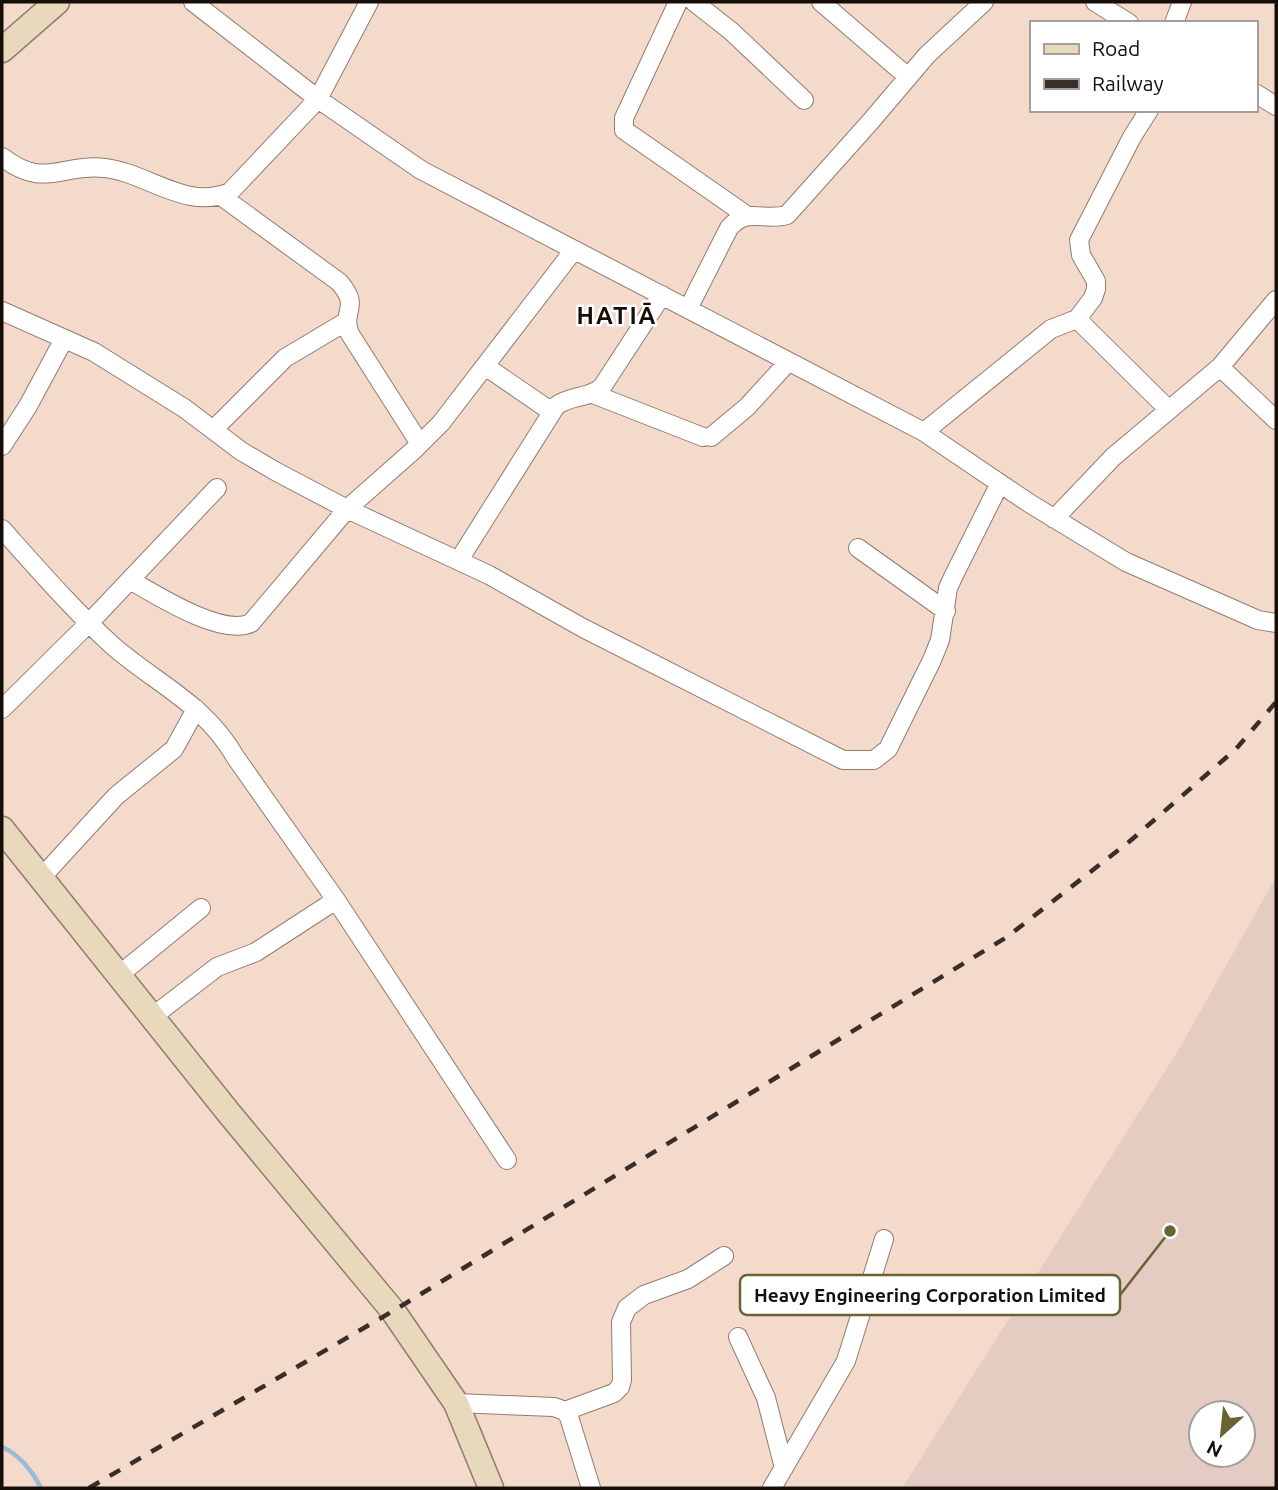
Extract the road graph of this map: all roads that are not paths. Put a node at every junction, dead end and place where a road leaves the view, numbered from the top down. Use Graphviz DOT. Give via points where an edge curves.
graph roads {
  1 [pos="57,2"];
  2 [pos="193,2"];
  3 [pos="369,2"];
  4 [pos="678,2"];
  5 [pos="694,2"];
  6 [pos="821,2"];
  7 [pos="984,2"];
  8 [pos="1095,2"];
  9 [pos="1182,2"];
  10 [pos="1126,21"];
  11 [pos="1175,21"];
  12 [pos="2,50"];
  13 [pos="908,77"];
  14 [pos="1257,94"];
  15 [pos="318,99"];
  16 [pos="804,100"];
  17 [pos="1276,106"];
  18 [pos="1148,112"];
  19 [pos="2,157"];
  20 [pos="221,196"];
  21 [pos="746,215"];
  22 [pos="574,250"];
  23 [pos="663,295"];
  24 [pos="1276,300"];
  25 [pos="688,309"];
  26 [pos="2,311"];
  27 [pos="1077,319"];
  28 [pos="347,320"];
  29 [pos="64,339"];
  30 [pos="788,362"];
  31 [pos="485,366"];
  32 [pos="1220,366"];
  33 [pos="593,394"];
  34 [pos="1168,409"];
  35 [pos="552,412"];
  36 [pos="1276,419"];
  37 [pos="213,430"];
  38 [pos="924,432"];
  39 [pos="420,444"];
  40 [pos="2,446"];
  41 [pos="1000,483"];
  42 [pos="217,488"];
  43 [pos="347,509"];
  44 [pos="1054,519"];
  45 [pos="2,529"];
  46 [pos="858,548"];
  47 [pos="459,560"];
  48 [pos="130,580"];
  49 [pos="946,611"];
  50 [pos="90,622"];
  51 [pos="1276,623"];
  52 [pos="2,709"];
  53 [pos="196,709"];
  54 [pos="2,829"];
  55 [pos="41,878"];
  56 [pos="336,900"];
  57 [pos="201,908"];
  58 [pos="119,975"];
  59 [pos="152,1017"];
  60 [pos="507,1160"];
  61 [pos="884,1239"];
  62 [pos="724,1255"];
  63 [pos="738,1337"];
  64 [pos="456,1403"];
  65 [pos="565,1411"];
  66 [pos="784,1468"];
  67 [pos="491,1488"];
  68 [pos="591,1488"];
  69 [pos="772,1488"];
  1 -- 12 [label="street"];
  2 -- 15 [label="street"];
  3 -- 15 [label="street"];
  4 -- 21 [label="street" via="624,118 624,130"];
  5 -- 16 [label="street"];
  6 -- 13 [label="street"];
  7 -- 13 [label="street"];
  8 -- 10 [label="street"];
  9 -- 11 [label="street"];
  13 -- 21 [label="street" via="787,215"];
  14 -- 17 [label="street"];
  15 -- 20 [label="street" via="230,192"];
  15 -- 22 [label="street" via="421,170"];
  18 -- 27 [label="street" via="1079,240 1096,289"];
  19 -- 20 [label="street" via="35,174 105,168 189,197"];
  20 -- 28 [label="street" via="340,282 350,294"];
  21 -- 25 [label="street" via="730,228"];
  22 -- 23 [label="street"];
  22 -- 31 [label="street"];
  23 -- 25 [label="street"];
  23 -- 33 [label="street"];
  24 -- 32 [label="street"];
  25 -- 30 [label="street"];
  26 -- 29 [label="street"];
  27 -- 34 [label="street"];
  27 -- 38 [label="street" via="1051,329"];
  28 -- 37 [label="street" via="285,358"];
  28 -- 39 [label="street" via="354,343"];
  29 -- 37 [label="street" via="103,358"];
  29 -- 40 [label="street"];
  30 -- 33 [label="street" via="747,407 707,437"];
  30 -- 38 [label="street"];
  31 -- 35 [label="street"];
  31 -- 39 [label="street"];
  32 -- 34 [label="street"];
  32 -- 36 [label="street"];
  33 -- 35 [label="street" via="564,400"];
  34 -- 44 [label="street" via="1113,457"];
  35 -- 47 [label="street"];
  37 -- 43 [label="street" via="241,451"];
  38 -- 41 [label="street"];
  39 -- 43 [label="street"];
  41 -- 44 [label="street"];
  41 -- 49 [label="street" via="948,588"];
  42 -- 48 [label="street"];
  43 -- 47 [label="street"];
  43 -- 48 [label="street" via="245,626 202,618"];
  44 -- 51 [label="street" via="1126,562 1258,620"];
  45 -- 50 [label="street"];
  46 -- 49 [label="street"];
  47 -- 49 [label="street" via="583,628 851,761 874,760 888,749 932,660"];
  48 -- 50 [label="street"];
  50 -- 52 [label="street"];
  50 -- 53 [label="street"];
  53 -- 55 [label="street" via="174,749 116,796"];
  53 -- 56 [label="street" via="223,735"];
  54 -- 55 [label="street"];
  55 -- 58 [label="street"];
  56 -- 59 [label="street" via="256,952 217,967"];
  56 -- 60 [label="street"];
  57 -- 58 [label="street"];
  58 -- 59 [label="street"];
  59 -- 64 [label="street" via="393,1311"];
  61 -- 66 [label="street" via="846,1361"];
  62 -- 65 [label="street" via="688,1279 644,1295 627,1308 621,1322 620,1387"];
  63 -- 66 [label="street" via="766,1398"];
  64 -- 65 [label="street"];
  64 -- 67 [label="street"];
  65 -- 68 [label="street"];
  66 -- 69 [label="street"];
}
